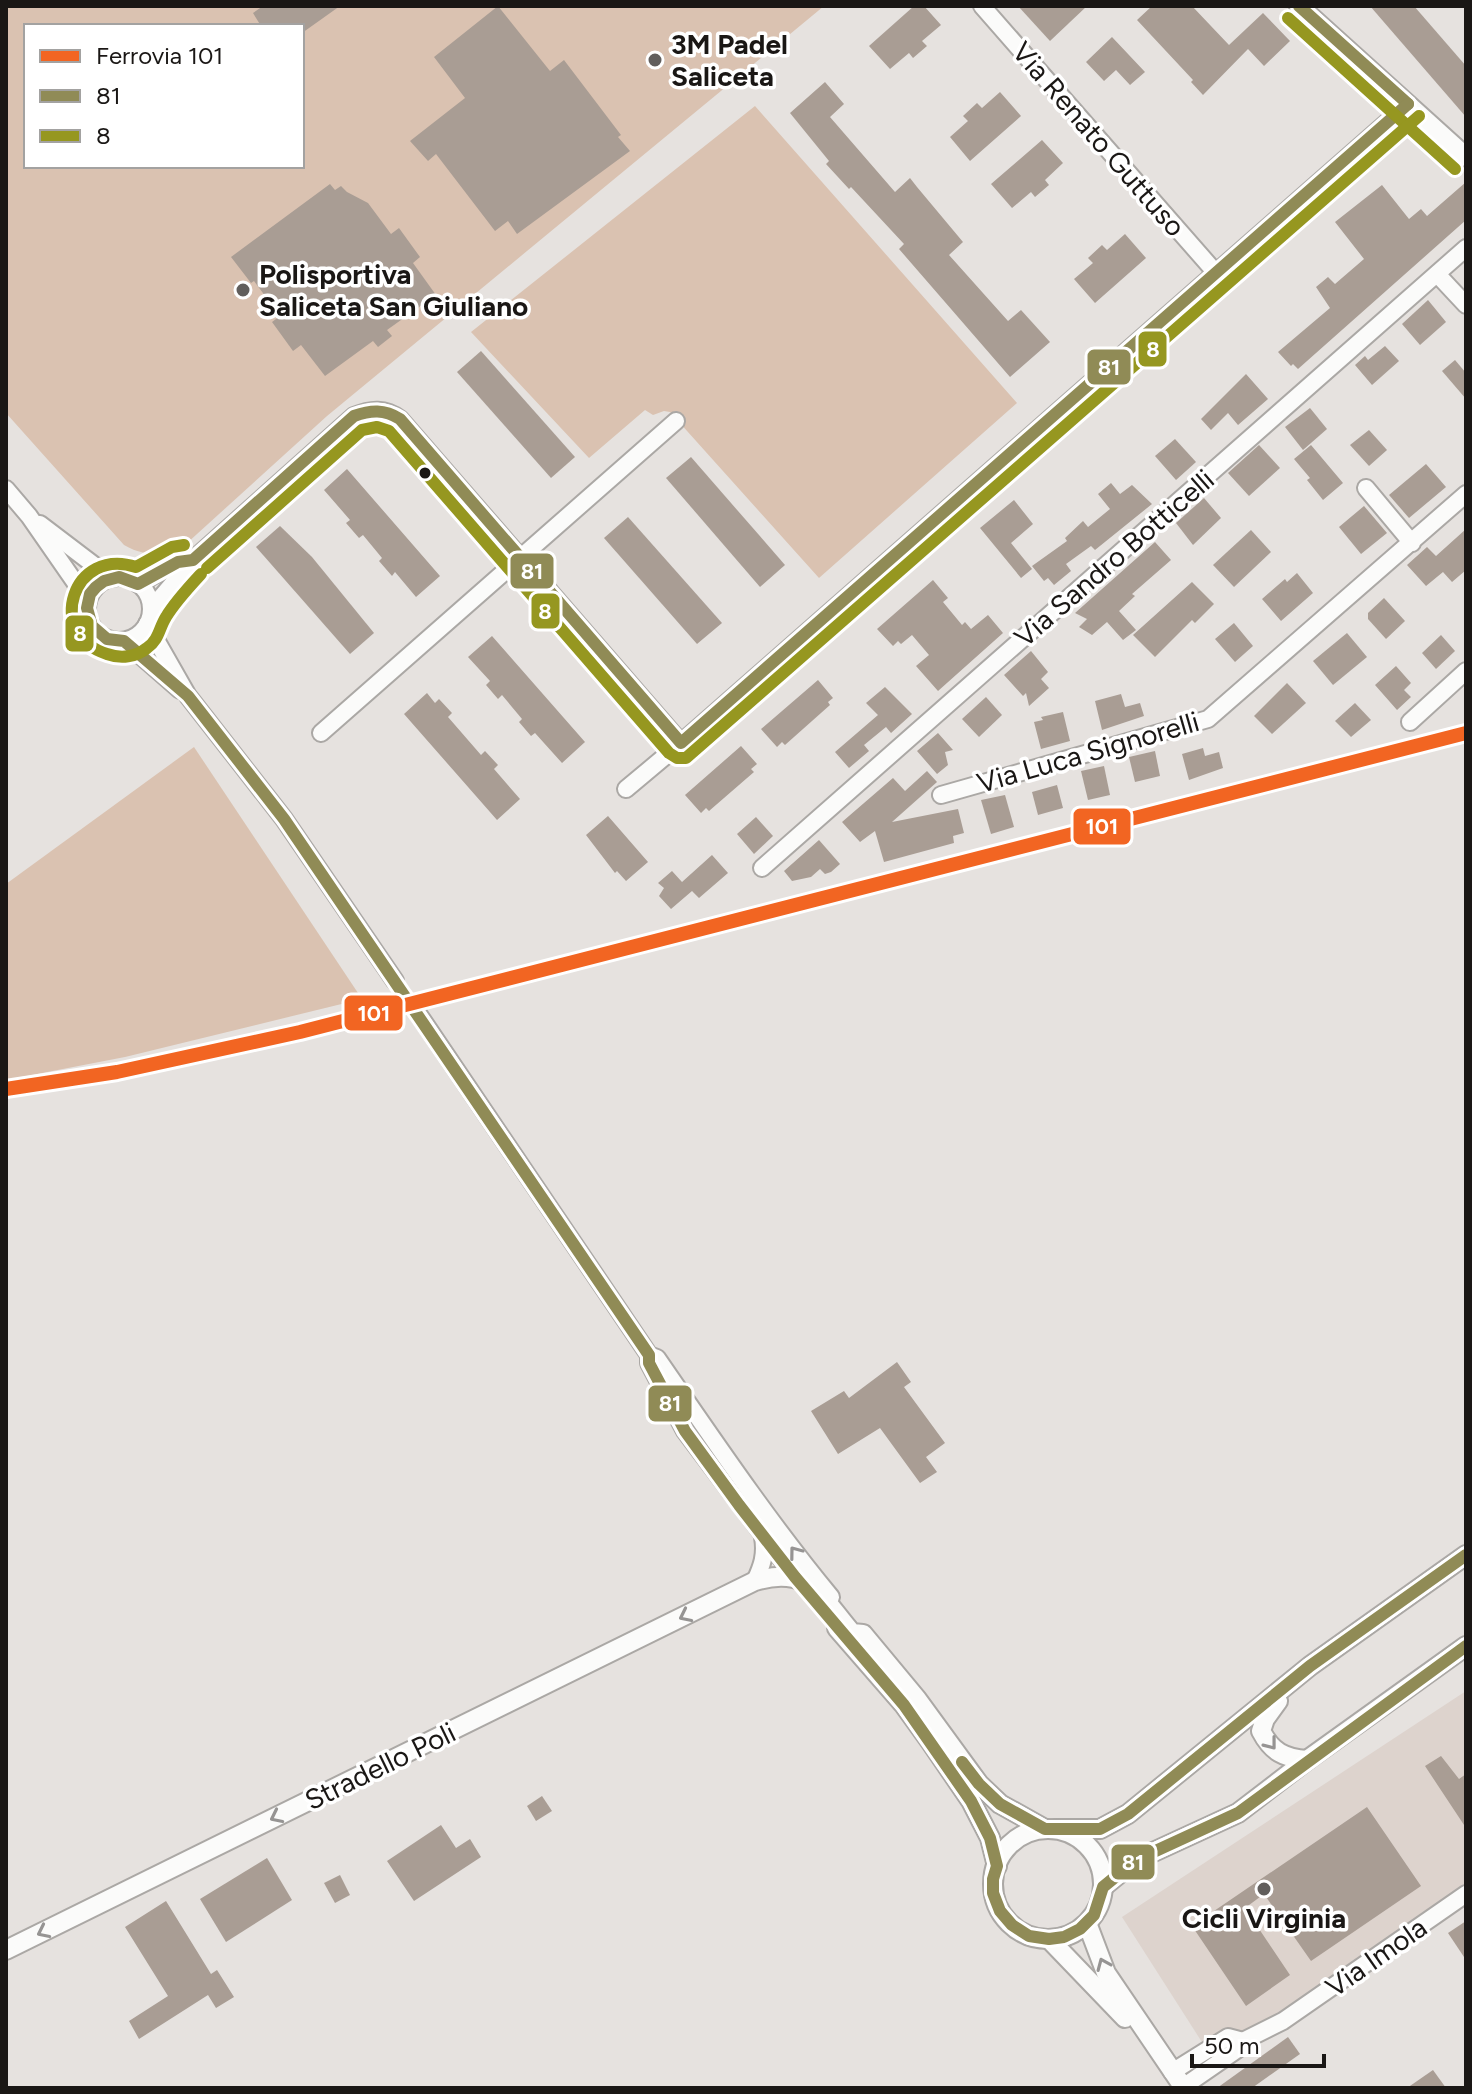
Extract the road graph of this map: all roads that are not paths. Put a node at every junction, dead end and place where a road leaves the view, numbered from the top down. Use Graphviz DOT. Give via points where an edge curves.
graph roads {
  1 [pos="982,6"];
  2 [pos="1306,8"];
  3 [pos="1408,104"];
  4 [pos="1466,157"];
  5 [pos="1466,248"];
  6 [pos="1216,273"];
  7 [pos="1437,274"];
  8 [pos="1466,305"];
  9 [pos="676,421"];
  10 [pos="1366,488"];
  11 [pos="6,489"];
  12 [pos="1466,494"];
  13 [pos="29,516"];
  14 [pos="1412,543"];
  15 [pos="520,559"];
  16 [pos="193,560"];
  17 [pos="111,578"];
  18 [pos="138,584"];
  19 [pos="88,601"];
  20 [pos="149,616"];
  21 [pos="124,641"];
  22 [pos="1466,671"];
  23 [pos="188,696"];
  24 [pos="1410,722"];
  25 [pos="321,733"];
  26 [pos="681,743"];
  27 [pos="626,789"];
  28 [pos="941,795"];
  29 [pos="762,868"];
  30 [pos="395,981"];
  31 [pos="419,1015"];
  32 [pos="649,1355"];
  33 [pos="716,1443"];
  34 [pos="739,1505"];
  35 [pos="763,1535"];
  36 [pos="1466,1555"];
  37 [pos="795,1577"];
  38 [pos="755,1581"];
  39 [pos="863,1634"];
  40 [pos="1466,1646"];
  41 [pos="1310,1666"];
  42 [pos="1307,1760"];
  43 [pos="1050,1829"];
  44 [pos="997,1866"];
  45 [pos="1103,1887"];
  46 [pos="1466,1894"];
  47 [pos="1087,1923"];
  48 [pos="1049,1939"];
  49 [pos="6,1950"];
  50 [pos="1243,2041"];
  51 [pos="1156,2050"];
  52 [pos="1172,2072"];
  53 [pos="1184,2088"];
  1 -- 6 [label="street, Via Renato Guttuso"];
  2 -- 3 [label="street"];
  3 -- 4 [label="street"];
  3 -- 6 [label="street"];
  5 -- 7 [label="street, Via Sandro Botticelli"];
  6 -- 26 [label="street"];
  7 -- 8 [label="street"];
  7 -- 29 [label="street, Via Sandro Botticelli"];
  9 -- 15 [label="street"];
  10 -- 14 [label="street"];
  11 -- 13 [label="street"];
  12 -- 14 [label="street, Via Luca Signorelli"];
  13 -- 17 [label="street"];
  13 -- 19 [label="street"];
  14 -- 28 [label="street, Via Luca Signorelli" via="1208,719"];
  15 -- 16 [label="street" via="400,419 379,410 354,416"];
  15 -- 25 [label="street"];
  15 -- 26 [label="street"];
  16 -- 18 [label="street" via="178,562"];
  16 -- 20 [label="street"];
  17 -- 18 [label="street"];
  17 -- 19 [label="street" via="96,587"];
  18 -- 20 [label="street" via="148,597"];
  19 -- 21 [label="street" via="95,631"];
  20 -- 21 [label="street" via="138,636"];
  20 -- 23 [label="street"];
  21 -- 23 [label="street"];
  22 -- 24 [label="street"];
  23 -- 30 [label="street" via="284,819"];
  26 -- 27 [label="street"];
  31 -- 32 [label="street"];
  32 -- 33 [label="street" via="657,1358"];
  32 -- 34 [label="street" via="685,1431"];
  33 -- 34 [label="street" via="716,1456 742,1496"];
  39 -- 33 [label="street, one-way" via="800,1559"];
  34 -- 35 [label="street"];
  35 -- 37 [label="street"];
  35 -- 38 [label="street" via="765,1551"];
  36 -- 41 [label="street"];
  37 -- 38 [label="street, Stradello Poli"];
  37 -- 39 [label="street" via="808,1581 852,1633"];
  37 -- 44 [label="street" via="930,1741 971,1801"];
  38 -- 49 [label="street, Stradello Poli, one-way"];
  39 -- 43 [label="street" via="979,1784 1000,1804"];
  40 -- 42 [label="street"];
  41 -- 42 [label="street, one-way" via="1271,1708 1261,1731 1279,1754"];
  41 -- 43 [label="street" via="1128,1814 1100,1829"];
  42 -- 45 [label="street" via="1238,1813 1136,1860"];
  43 -- 44 [label="street" via="1015,1839"];
  43 -- 45 [label="street" via="1079,1838 1091,1849 1102,1869"];
  44 -- 48 [label="street" via="993,1893 1000,1911 1029,1936"];
  45 -- 47 [label="street"];
  46 -- 50 [label="street, Via Imola" via="1283,2021"];
  47 -- 48 [label="street"];
  51 -- 47 [label="street, one-way" via="1106,1973"];
  48 -- 51 [label="street"];
  50 -- 52 [label="street, Via Imola" via="1228,2037"];
  50 -- 53 [label="street, Via Imola"];
  51 -- 52 [label="street"];
  52 -- 53 [label="street"];
}
